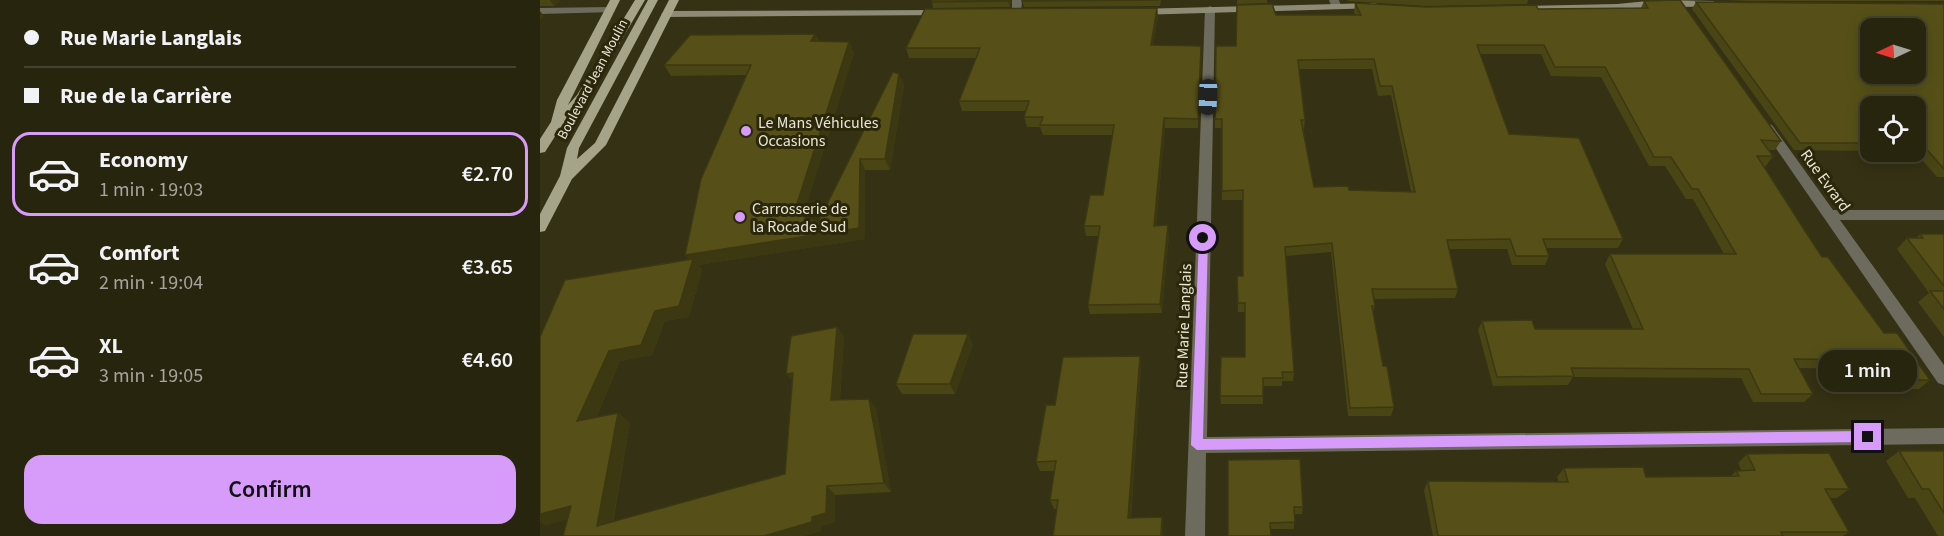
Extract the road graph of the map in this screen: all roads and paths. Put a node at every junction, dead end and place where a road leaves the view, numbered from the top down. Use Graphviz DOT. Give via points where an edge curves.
graph roads {
  1 [pos="640,0"];
  2 [pos="653,0"];
  3 [pos="674,0"];
  4 [pos="1017,0"];
  5 [pos="1335,3"];
  6 [pos="1679,3"];
  7 [pos="613,5"];
  8 [pos="1729,5"];
  9 [pos="1386,7"];
  10 [pos="1210,9"];
  11 [pos="1509,9"];
  12 [pos="540,10"];
  13 [pos="1120,12"];
  14 [pos="959,13"];
  15 [pos="1017,13"];
  16 [pos="666,14"];
  17 [pos="1688,18"];
  18 [pos="1763,121"];
  19 [pos="556,124"];
  20 [pos="540,149"];
  21 [pos="567,176"];
  22 [pos="1831,214"];
  23 [pos="1944,215"];
  24 [pos="540,227"];
  25 [pos="1944,378"];
  26 [pos="1944,435"];
  27 [pos="1197,445"];
  28 [pos="1195,536"];
  1 -- 19 [label="main road, Boulevard Jean Moulin" via="582,97"];
  2 -- 21 [label="main road, Boulevard Jean Moulin" via="573,148"];
  3 -- 16 [label="main road, Boulevard Jean Moulin"];
  4 -- 15 [label="street"];
  5 -- 9 [label="street"];
  5 -- 10 [label="street"];
  6 -- 8 [label="street"];
  6 -- 11 [label="street"];
  6 -- 17 [label="street"];
  7 -- 12 [label="street"];
  7 -- 19 [label="main road, Boulevard Jean Moulin" via="563,100"];
  10 -- 13 [label="street"];
  10 -- 27 [label="street, Rue Marie Langlais"];
  14 -- 16 [label="street"];
  16 -- 21 [label="main road, Boulevard Jean Moulin" via="600,145"];
  18 -- 22 [label="street, Rue Evrard"];
  19 -- 20 [label="main road, Boulevard Jean Moulin"];
  21 -- 24 [label="main road, Boulevard Jean Moulin"];
  22 -- 23 [label="street"];
  22 -- 25 [label="street, Rue Evrard"];
  26 -- 27 [label="street"];
  27 -- 28 [label="street, Rue Marie Langlais"];
}
